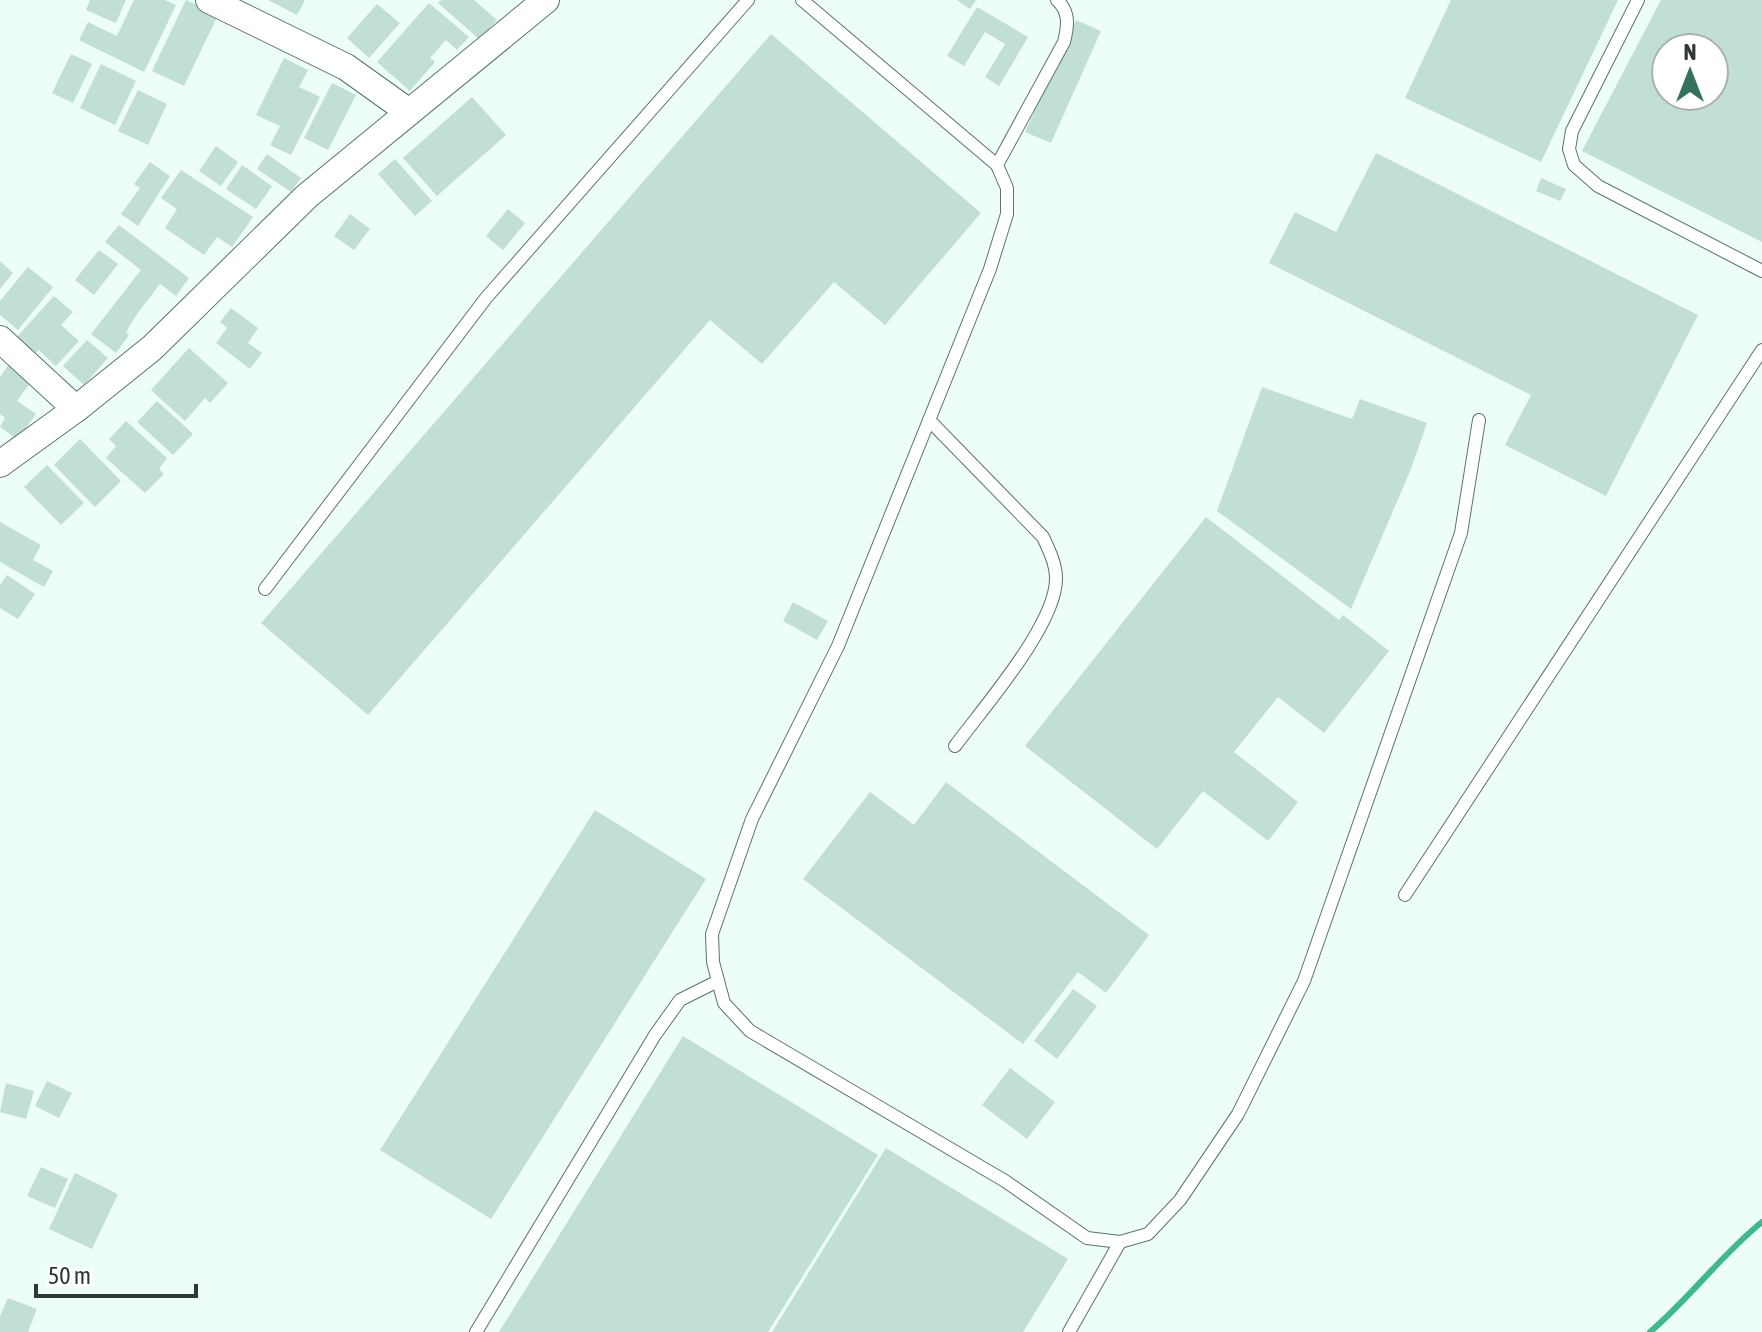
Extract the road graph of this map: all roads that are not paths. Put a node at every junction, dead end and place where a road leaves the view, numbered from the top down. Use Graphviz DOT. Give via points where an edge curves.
graph roads {
  1 [pos="209,0"];
  2 [pos="546,0"];
  3 [pos="748,0"];
  4 [pos="802,0"];
  5 [pos="1057,0"];
  6 [pos="1638,0"];
  7 [pos="409,112"];
  8 [pos="997,165"];
  9 [pos="1762,271"];
  10 [pos="0,339"];
  11 [pos="1762,350"];
  12 [pos="76,409"];
  13 [pos="929,420"];
  14 [pos="1479,420"];
  15 [pos="0,464"];
  16 [pos="265,589"];
  17 [pos="955,746"];
  18 [pos="1405,895"];
  19 [pos="718,981"];
  20 [pos="1120,1242"];
  21 [pos="476,1332"];
  22 [pos="1069,1332"];
  1 -- 7 [label="street" via="346,67"];
  2 -- 7 [label="street"];
  3 -- 16 [label="lane" via="486,298"];
  4 -- 8 [label="lane"];
  5 -- 8 [label="lane" via="1067,14 1064,42"];
  6 -- 9 [label="lane" via="1572,131 1569,149 1574,165 1598,186"];
  7 -- 12 [label="street" via="307,196 152,348"];
  8 -- 13 [label="lane" via="1007,188 1007,214"];
  10 -- 12 [label="street"];
  11 -- 18 [label="lane"];
  12 -- 15 [label="street"];
  13 -- 17 [label="lane" via="1043,537 1056,577 1054,599 1036,633"];
  13 -- 19 [label="lane" via="838,646 752,819 712,934"];
  14 -- 20 [label="lane" via="1461,533 1304,981 1238,1114 1180,1200 1148,1234"];
  19 -- 20 [label="lane" via="724,1003 750,1031 1005,1181 1087,1238"];
  19 -- 21 [label="lane" via="680,1000 655,1035"];
  20 -- 22 [label="lane"];
}
